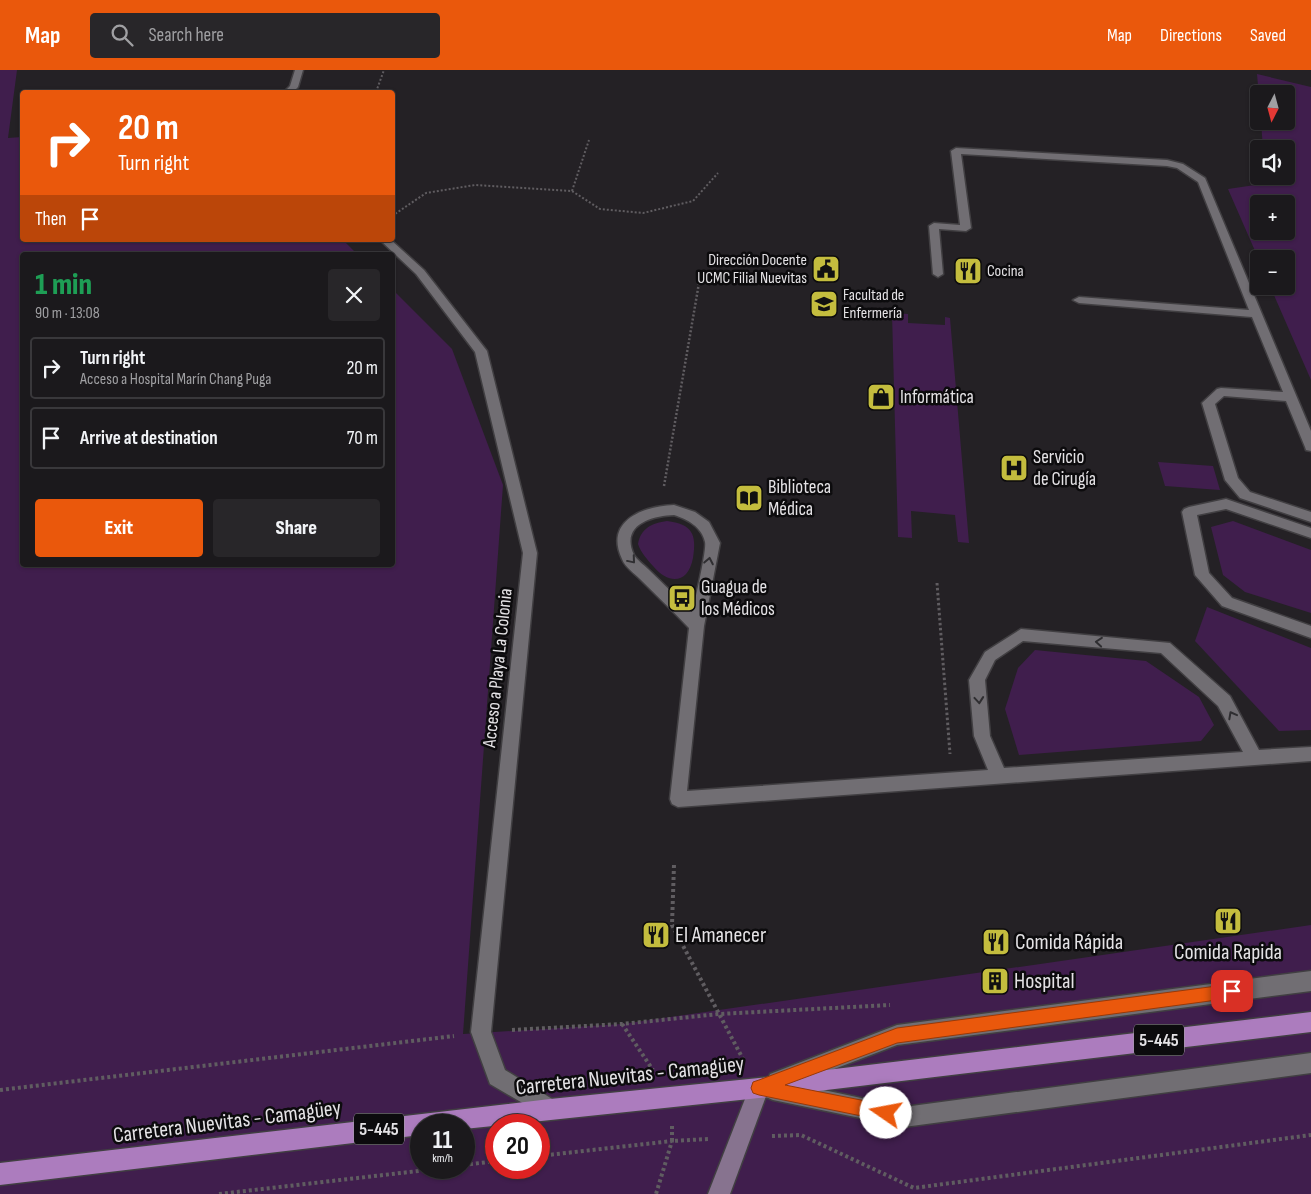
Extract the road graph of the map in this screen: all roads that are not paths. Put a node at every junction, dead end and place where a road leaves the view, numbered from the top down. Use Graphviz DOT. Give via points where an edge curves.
graph roads {
  1 [pos="299,70"];
  2 [pos="290,90"];
  3 [pos="387,242"];
  4 [pos="938,274"];
  5 [pos="1079,300"];
  6 [pos="1257,314"];
  7 [pos="1291,397"];
  8 [pos="1311,446"];
  9 [pos="1311,517"];
  10 [pos="1311,533"];
  11 [pos="697,626"];
  12 [pos="1311,632"];
  13 [pos="1311,754"];
  14 [pos="1255,758"];
  15 [pos="999,776"];
  16 [pos="1311,981"];
  17 [pos="1311,1022"];
  18 [pos="1311,1062"];
  19 [pos="759,1088"];
  20 [pos="550,1109"];
  21 [pos="0,1174"];
  22 [pos="719,1194"];
  1 -- 2 [label="street"];
  3 -- 20 [label="street, Acceso a Playa La Colonia" via="420,272 481,351 530,553 481,1032 497,1077"];
  4 -- 6 [label="street" via="934,226 966,228 956,151 1166,163 1180,166 1202,180"];
  5 -- 6 [label="street"];
  6 -- 7 [label="street"];
  7 -- 8 [label="street"];
  7 -- 9 [label="street" via="1221,392 1208,403 1232,480 1245,495"];
  10 -- 12 [label="street" via="1226,504 1190,512 1202,575 1227,602"];
  11 -- 11 [label="street, one-way" via="713,542 710,532 703,522 679,510 650,512 638,517 623,536 628,558"];
  11 -- 15 [label="street" via="678,799"];
  13 -- 14 [label="street"];
  14 -- 15 [label="street"];
  14 -- 15 [label="street, one-way" via="1224,701 1165,648 1021,635 990,656 978,680 982,736"];
  16 -- 19 [label="street" via="897,1035"];
  17 -- 19 [label="highway, Carretera Nuevitas - Camagüey / 5-445"];
  18 -- 19 [label="street, Carretera Nuevitas - Camagüey" via="904,1117"];
  19 -- 20 [label="highway, Carretera Nuevitas - Camagüey / 5-445"];
  19 -- 22 [label="main road"];
  20 -- 21 [label="highway, Carretera Nuevitas - Camagüey / 5-445"];
}
